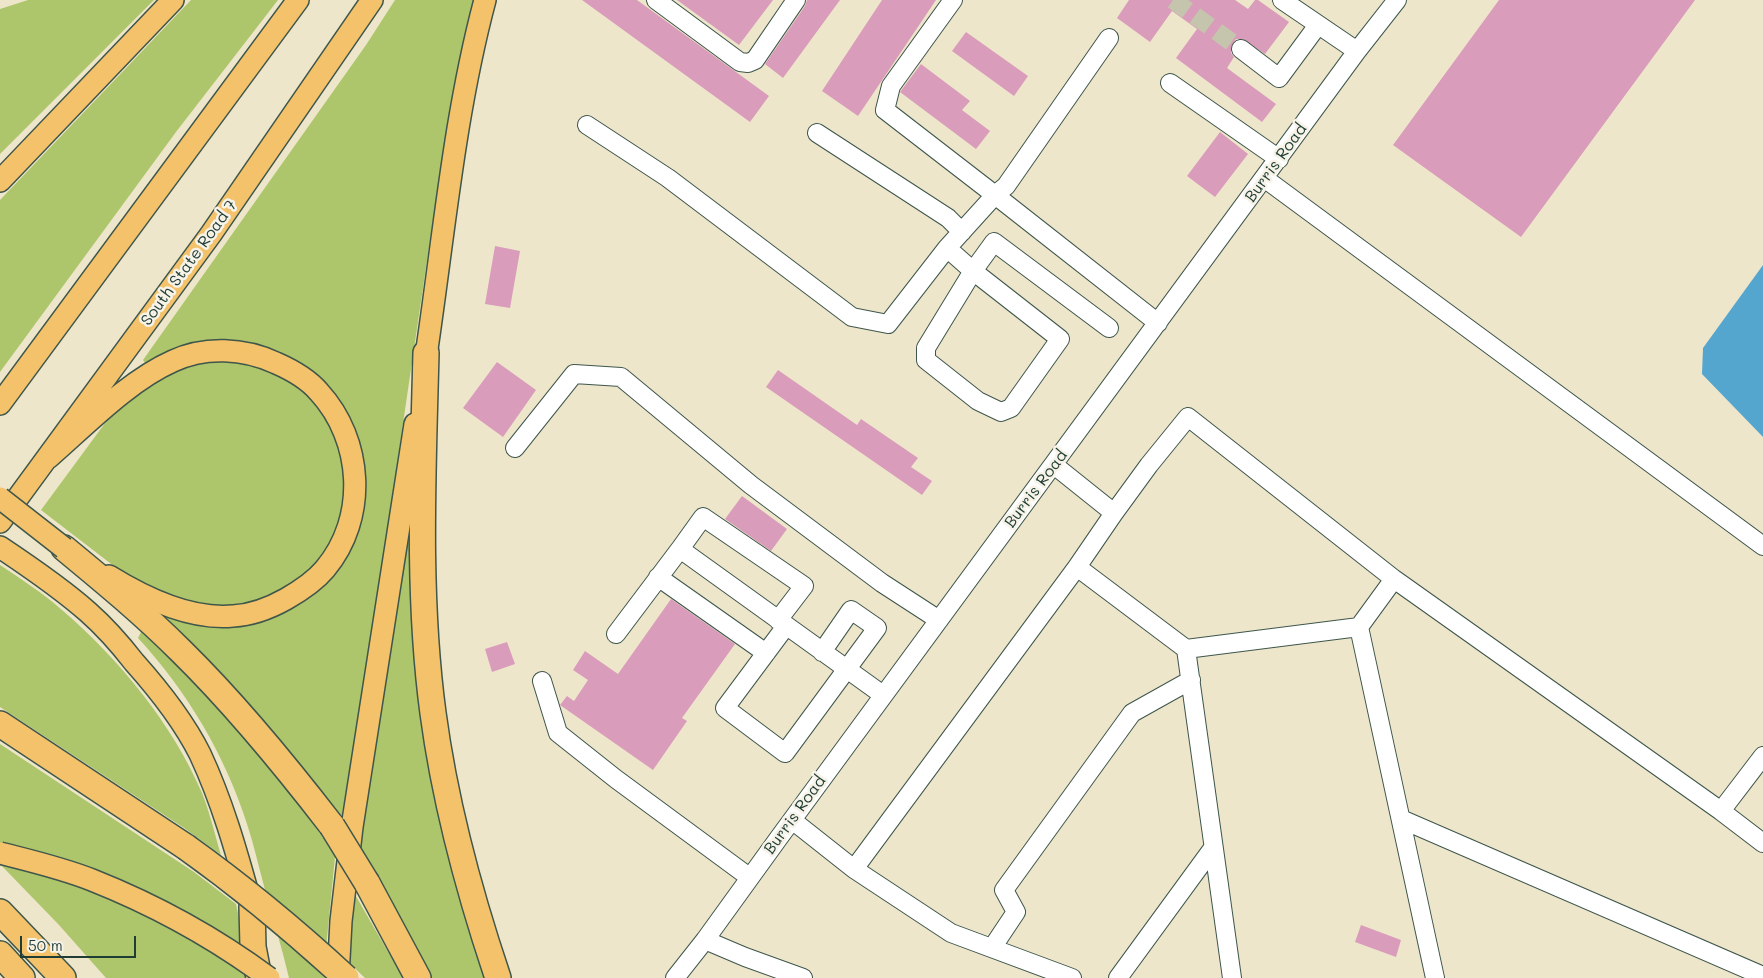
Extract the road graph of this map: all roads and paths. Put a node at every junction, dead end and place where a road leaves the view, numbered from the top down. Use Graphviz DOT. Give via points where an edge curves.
graph roads {
  1 [pos="173,0"];
  2 [pos="298,0"];
  3 [pos="372,0"];
  4 [pos="486,0"];
  5 [pos="656,0"];
  6 [pos="953,0"];
  7 [pos="1282,0"];
  8 [pos="1397,0"];
  9 [pos="789,3"];
  10 [pos="1318,25"];
  11 [pos="1110,38"];
  12 [pos="1241,49"];
  13 [pos="1357,51"];
  14 [pos="1170,83"];
  15 [pos="586,125"];
  16 [pos="817,133"];
  17 [pos="1279,159"];
  18 [pos="1264,178"];
  19 [pos="0,181"];
  20 [pos="996,195"];
  21 [pos="962,232"];
  22 [pos="947,248"];
  23 [pos="973,271"];
  24 [pos="1158,323"];
  25 [pos="1109,328"];
  26 [pos="426,353"];
  27 [pos="0,404"];
  28 [pos="516,448"];
  29 [pos="48,458"];
  30 [pos="1054,465"];
  31 [pos="0,498"];
  32 [pos="1114,514"];
  33 [pos="0,522"];
  34 [pos="1763,546"];
  35 [pos="0,547"];
  36 [pos="64,548"];
  37 [pos="680,549"];
  38 [pos="1077,567"];
  39 [pos="658,577"];
  40 [pos="1394,578"];
  41 [pos="939,620"];
  42 [pos="782,623"];
  43 [pos="1359,627"];
  44 [pos="616,634"];
  45 [pos="1186,649"];
  46 [pos="822,652"];
  47 [pos="766,653"];
  48 [pos="847,670"];
  49 [pos="1191,680"];
  50 [pos="542,681"];
  51 [pos="883,695"];
  52 [pos="0,724"];
  53 [pos="1763,756"];
  54 [pos="1722,811"];
  55 [pos="1400,819"];
  56 [pos="792,820"];
  57 [pos="1763,843"];
  58 [pos="1213,848"];
  59 [pos="0,853"];
  60 [pos="854,869"];
  61 [pos="749,877"];
  62 [pos="252,907"];
  63 [pos="0,912"];
  64 [pos="705,940"];
  65 [pos="992,948"];
  66 [pos="0,954"];
  67 [pos="1763,976"];
  68 [pos="22,978"];
  69 [pos="63,978"];
  70 [pos="258,978"];
  71 [pos="270,978"];
  72 [pos="338,978"];
  73 [pos="346,978"];
  74 [pos="418,978"];
  75 [pos="498,978"];
  76 [pos="675,978"];
  77 [pos="802,978"];
  78 [pos="1072,978"];
  79 [pos="1118,978"];
  80 [pos="1232,978"];
  81 [pos="1435,978"];
  1 -- 19 [label="main road"];
  2 -- 27 [label="main road"];
  3 -- 29 [label="main road, South State Road 7" via="216,226"];
  4 -- 26 [label="main road" via="473,47 454,158"];
  5 -- 9 [label="street" via="740,62 748,64 755,60"];
  6 -- 20 [label="street" via="890,86 885,110"];
  7 -- 10 [label="street"];
  8 -- 13 [label="street, Burris Road"];
  10 -- 12 [label="street" via="1279,78"];
  10 -- 13 [label="street"];
  11 -- 20 [label="street" via="1006,186"];
  13 -- 17 [label="street, Burris Road"];
  14 -- 17 [label="street"];
  15 -- 22 [label="street" via="668,178 852,317 888,324"];
  16 -- 21 [label="street" via="948,218"];
  17 -- 18 [label="street, Burris Road"];
  18 -- 24 [label="street, Burris Road"];
  18 -- 34 [label="street"];
  20 -- 21 [label="street"];
  20 -- 24 [label="street"];
  21 -- 22 [label="street"];
  22 -- 23 [label="street"];
  23 -- 23 [label="street" via="926,348 926,360 978,401 1000,412 1011,408 1060,339"];
  23 -- 25 [label="street" via="994,242"];
  24 -- 30 [label="street, Burris Road"];
  26 -- 72 [label="main road" via="352,827"];
  26 -- 75 [label="highway" via="422,538 433,713 452,820"];
  28 -- 41 [label="street" via="574,374 621,377 751,485 882,583"];
  29 -- 33 [label="main road, South State Road 7"];
  29 -- 36 [label="main road" via="142,377 174,360 204,351 238,351 268,359 294,371 319,391 336,414 349,444 356,475 353,511 342,544 325,570 301,591 253,613 210,615 168,606 123,585"];
  30 -- 32 [label="street"];
  30 -- 41 [label="street, Burris Road"];
  31 -- 36 [label="main road, bridge"];
  32 -- 38 [label="street"];
  32 -- 40 [label="street" via="1188,418"];
  35 -- 62 [label="main road" via="88,612 172,708 199,752 217,793"];
  36 -- 74 [label="highway, bridge" via="181,650 285,765 332,826"];
  37 -- 39 [label="street"];
  37 -- 42 [label="street"];
  37 -- 42 [label="street" via="703,517 804,586"];
  38 -- 45 [label="street"];
  38 -- 60 [label="street"];
  39 -- 44 [label="street"];
  39 -- 47 [label="street"];
  40 -- 43 [label="street"];
  40 -- 54 [label="street"];
  41 -- 51 [label="street, Burris Road"];
  42 -- 46 [label="street"];
  42 -- 47 [label="street"];
  43 -- 45 [label="street"];
  43 -- 55 [label="street"];
  45 -- 49 [label="street"];
  46 -- 48 [label="street"];
  46 -- 48 [label="street" via="851,610 877,628"];
  47 -- 48 [label="street" via="725,708 785,753"];
  48 -- 51 [label="street"];
  49 -- 58 [label="street"];
  49 -- 65 [label="street" via="1132,713 1004,890 1016,912"];
  50 -- 61 [label="street" via="558,733"];
  51 -- 56 [label="street, Burris Road"];
  52 -- 73 [label="highway, bridge" via="186,846 255,898"];
  53 -- 54 [label="street"];
  54 -- 57 [label="street"];
  55 -- 67 [label="street"];
  55 -- 81 [label="street"];
  56 -- 60 [label="street"];
  56 -- 61 [label="street, Burris Road"];
  58 -- 79 [label="street"];
  58 -- 80 [label="street"];
  59 -- 71 [label="main road, bridge" via="91,879 143,902 194,928"];
  60 -- 65 [label="street" via="951,932"];
  61 -- 64 [label="street, Burris Road"];
  62 -- 70 [label="highway"];
  62 -- 71 [label="main road"];
  63 -- 69 [label="highway"];
  64 -- 76 [label="street, Burris Road"];
  64 -- 77 [label="street"];
  65 -- 78 [label="street"];
  66 -- 68 [label="highway"];
}
